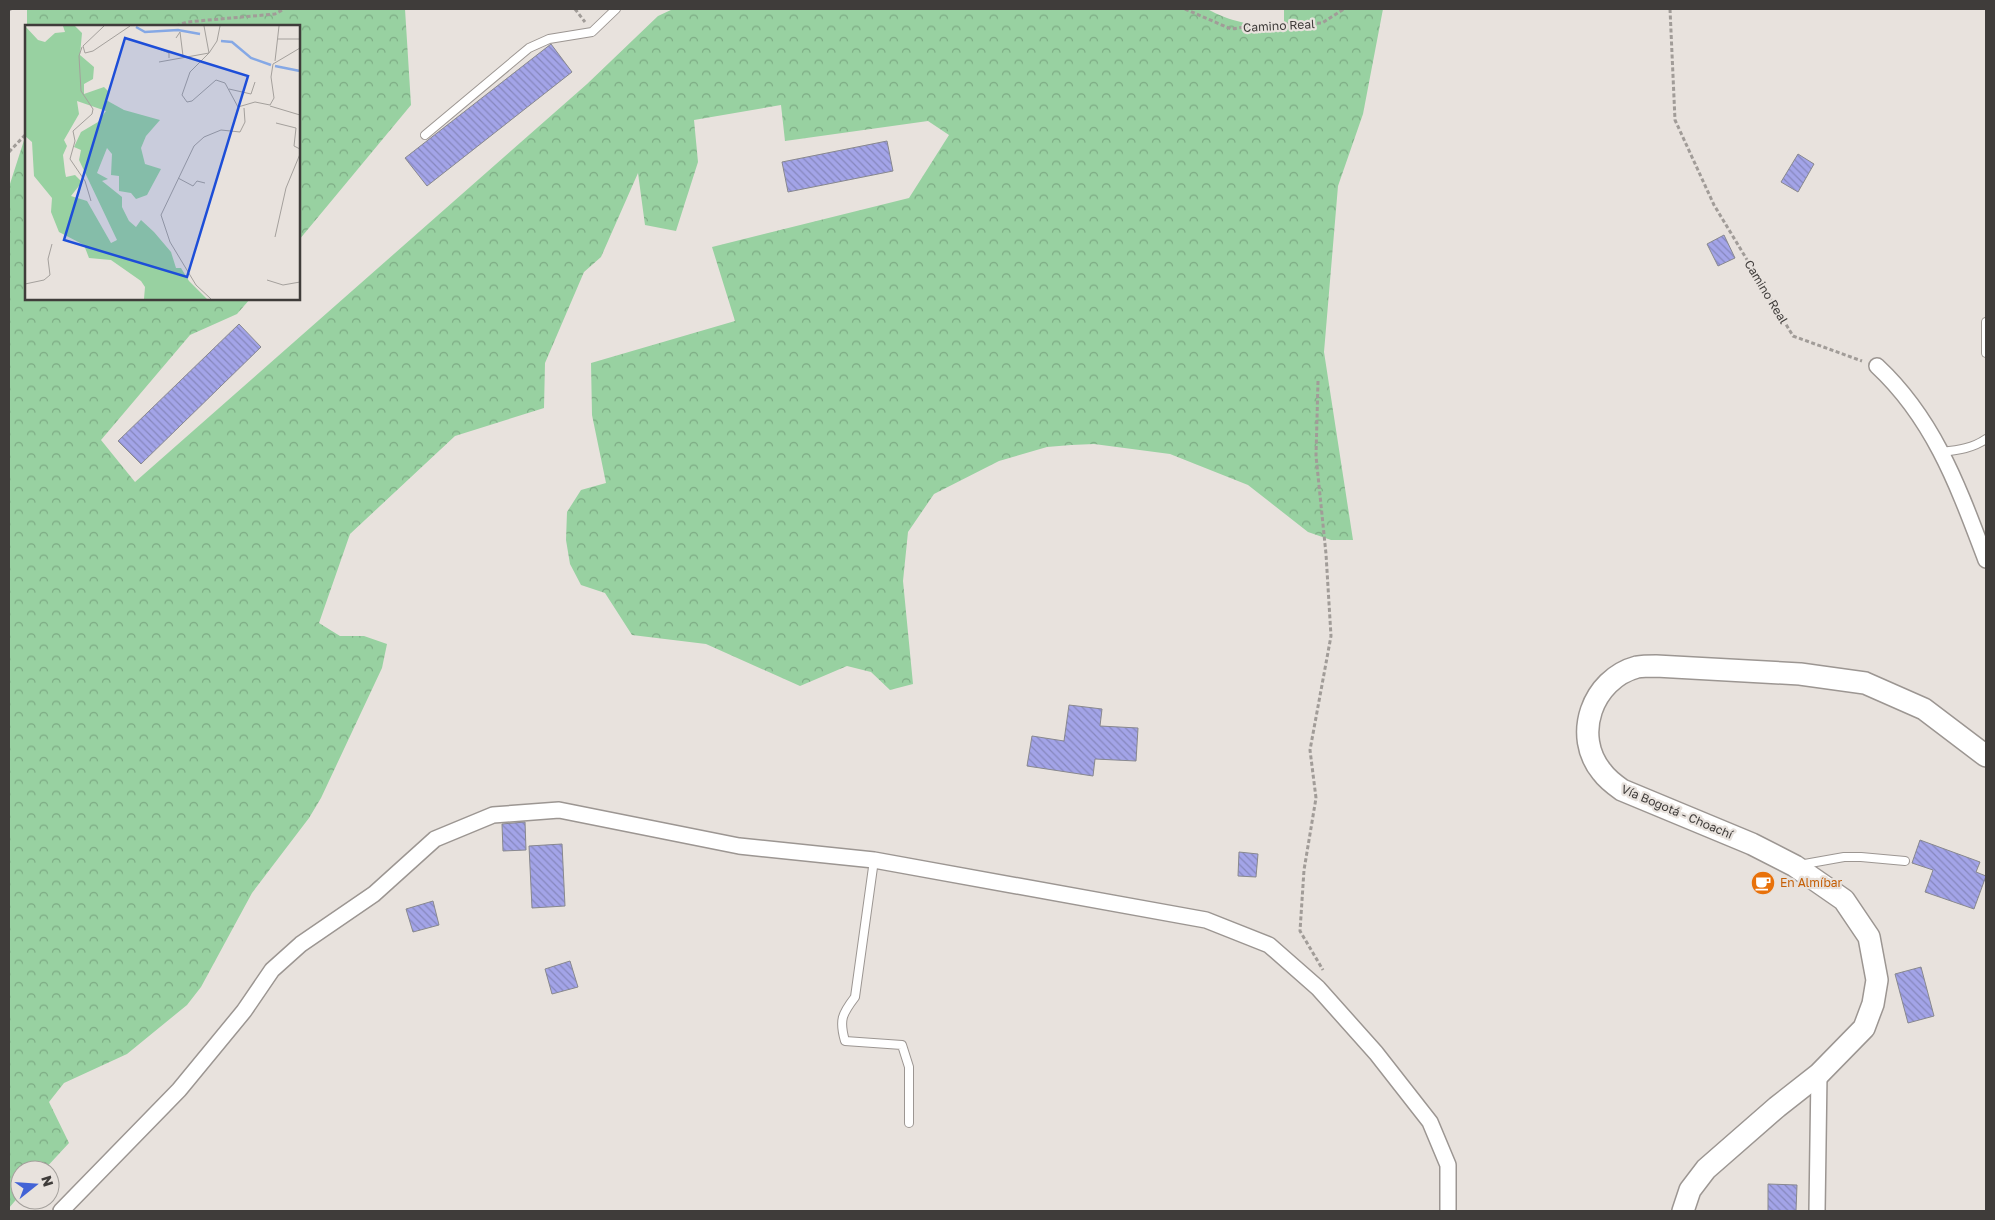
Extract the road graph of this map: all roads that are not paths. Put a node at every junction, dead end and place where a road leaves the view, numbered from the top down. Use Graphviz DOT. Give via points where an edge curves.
graph roads {
  1 [pos="616,9"];
  2 [pos="425,135"];
  3 [pos="1986,322"];
  4 [pos="1986,353"];
  5 [pos="1877,366"];
  6 [pos="1986,439"];
  7 [pos="1942,452"];
  8 [pos="1986,560"];
  9 [pos="1986,756"];
  10 [pos="874,860"];
  11 [pos="1905,861"];
  12 [pos="1795,866"];
  13 [pos="1819,1074"];
  14 [pos="909,1123"];
  15 [pos="61,1211"];
  16 [pos="1448,1211"];
  17 [pos="1683,1211"];
  18 [pos="1816,1211"];
  1 -- 2 [label="lane" via="592,32 549,39 529,48"];
  3 -- 4 [label="lane"];
  5 -- 7 [label="street" via="1895,383"];
  6 -- 7 [label="lane" via="1962,450"];
  7 -- 8 [label="street" via="1960,489"];
  9 -- 12 [label="main road, Vía Bogotá - Choachí" via="1924,709 1866,683 1800,674 1656,666 1637,667 1618,675 1604,687 1591,709 1587,735 1594,760 1612,782 1622,790 1752,844"];
  10 -- 14 [label="lane" via="855,997 844,1011 841,1026 845,1041 902,1045 909,1067"];
  10 -- 15 [label="street" via="739,846 559,810 493,815 435,839 374,894 301,944 272,970 244,1011 179,1090"];
  10 -- 16 [label="street" via="1206,920 1269,945 1318,988 1376,1053 1430,1122 1448,1165"];
  11 -- 12 [label="lane" via="1844,857"];
  12 -- 13 [label="main road, Vía Bogotá - Choachí" via="1844,900 1869,937 1877,980 1874,1004 1864,1028"];
  13 -- 17 [label="main road, Vía Bogotá - Choachí" via="1706,1169 1690,1190"];
  13 -- 18 [label="street"];
}
